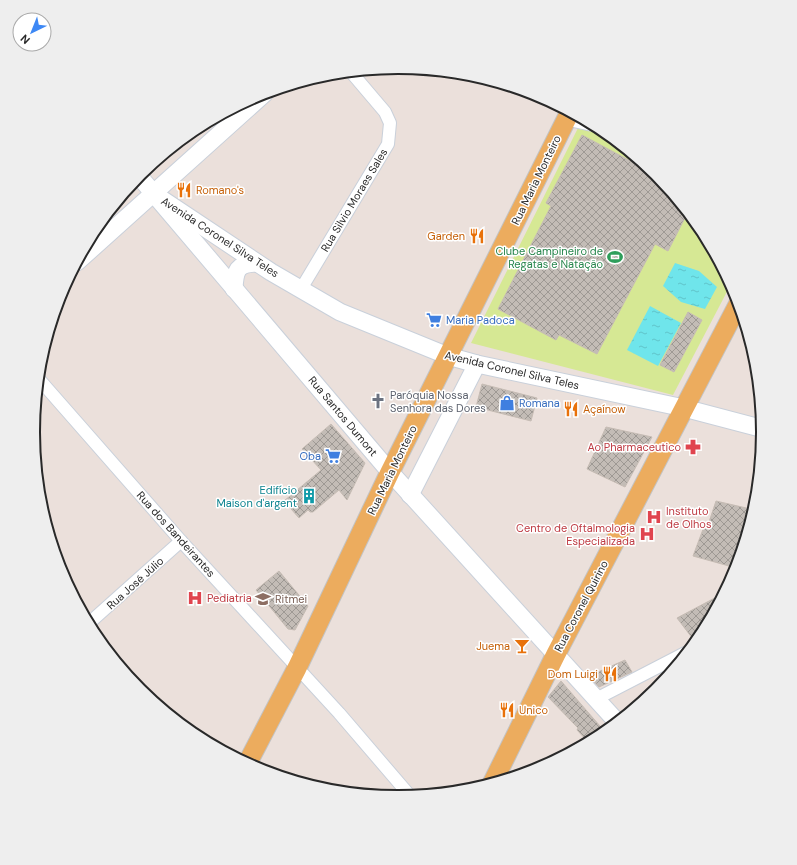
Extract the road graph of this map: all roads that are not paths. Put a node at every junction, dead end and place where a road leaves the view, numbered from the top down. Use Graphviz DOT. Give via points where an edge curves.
graph roads {
  1 [pos="356,77"];
  2 [pos="251,106"];
  3 [pos="568,117"];
  4 [pos="143,181"];
  5 [pos="154,194"];
  6 [pos="89,251"];
  7 [pos="256,262"];
  8 [pos="234,289"];
  9 [pos="301,289"];
  10 [pos="735,309"];
  11 [pos="448,356"];
  12 [pos="477,364"];
  13 [pos="43,384"];
  14 [pos="684,408"];
  15 [pos="757,427"];
  16 [pos="390,472"];
  17 [pos="410,495"];
  18 [pos="181,541"];
  19 [pos="93,620"];
  20 [pos="556,654"];
  21 [pos="679,656"];
  22 [pos="297,668"];
  23 [pos="596,699"];
  24 [pos="614,719"];
  25 [pos="250,759"];
  26 [pos="495,778"];
  27 [pos="405,791"];
  1 -- 9 [label="street, Rua Silvio Moraes Sales" via="385,112 390,123 388,144"];
  2 -- 5 [label="street"];
  3 -- 11 [label="main road, Rua Maria Monteiro"];
  4 -- 5 [label="street, Avenida Coronel Silva Teles"];
  5 -- 6 [label="street"];
  5 -- 7 [label="street, Avenida Coronel Silva Teles"];
  5 -- 8 [label="street, Rua Santos Dumont"];
  7 -- 8 [label="street" via="244,264 239,268 234,279"];
  7 -- 9 [label="street, Avenida Coronel Silva Teles"];
  8 -- 16 [label="street, Rua Santos Dumont"];
  9 -- 11 [label="street, Avenida Coronel Silva Teles" via="340,312"];
  10 -- 14 [label="main road, Rua Coronel Quirino"];
  11 -- 12 [label="street, Avenida Coronel Silva Teles"];
  11 -- 16 [label="main road, Rua Maria Monteiro"];
  12 -- 14 [label="street, Avenida Coronel Silva Teles"];
  12 -- 17 [label="street"];
  13 -- 18 [label="street, Rua dos Bandeirantes"];
  14 -- 15 [label="street, Avenida Coronel Silva Teles"];
  14 -- 20 [label="main road, Rua Coronel Quirino"];
  16 -- 17 [label="street, Rua Santos Dumont"];
  16 -- 22 [label="main road, Rua Maria Monteiro"];
  17 -- 20 [label="street, Rua Santos Dumont"];
  18 -- 19 [label="street, Rua José Júlio"];
  18 -- 22 [label="street, Rua dos Bandeirantes"];
  20 -- 23 [label="street, Rua Santos Dumont"];
  20 -- 26 [label="main road, Rua Coronel Quirino"];
  21 -- 23 [label="street"];
  22 -- 25 [label="main road, Rua Maria Monteiro"];
  22 -- 27 [label="street, Rua dos Bandeirantes"];
  23 -- 24 [label="street, Rua Santos Dumont"];
}
